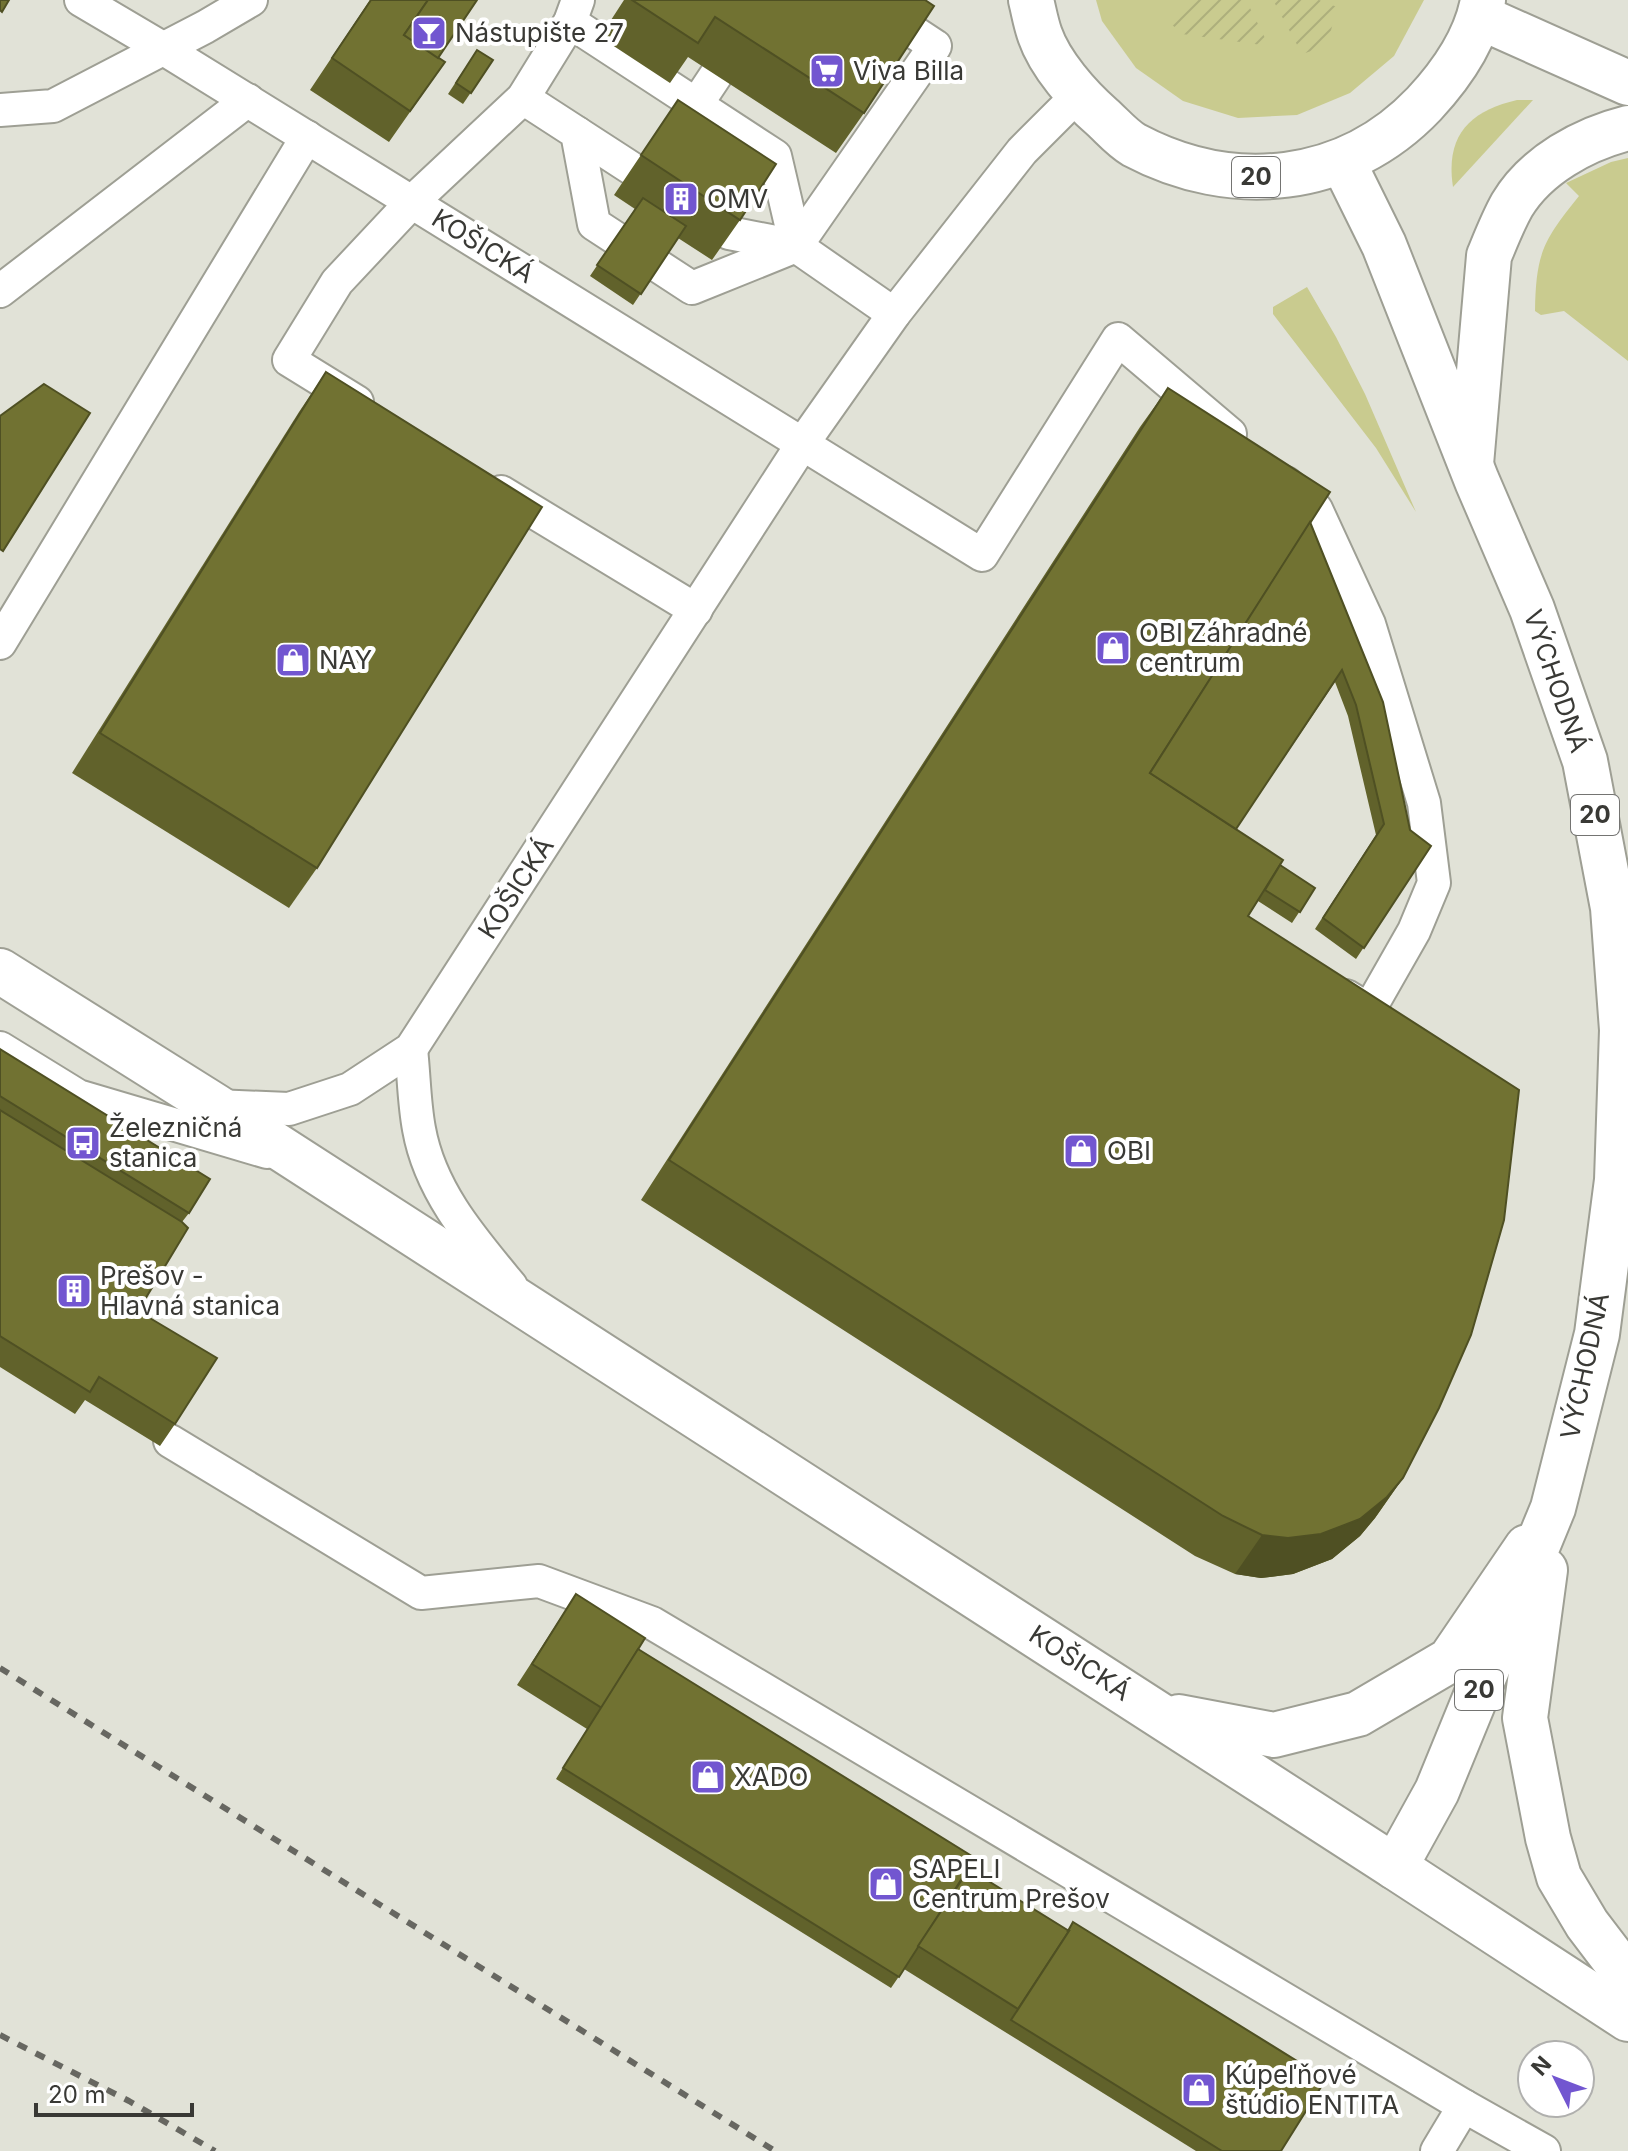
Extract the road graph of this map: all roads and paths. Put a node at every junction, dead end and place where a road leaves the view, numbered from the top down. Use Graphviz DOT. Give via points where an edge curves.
graph roads {
  1 [pos="81,0"];
  2 [pos="251,0"];
  3 [pos="865,0"];
  4 [pos="1031,0"];
  5 [pos="1482,9"];
  6 [pos="574,11"];
  7 [pos="164,49"];
  8 [pos="716,75"];
  9 [pos="1628,83"];
  10 [pos="1077,96"];
  11 [pos="523,98"];
  12 [pos="248,100"];
  13 [pos="696,105"];
  14 [pos="0,110"];
  15 [pos="1628,128"];
  16 [pos="577,133"];
  17 [pos="307,137"];
  18 [pos="1343,162"];
  19 [pos="631,168"];
  20 [pos="412,202"];
  21 [pos="729,233"];
  22 [pos="796,246"];
  23 [pos="0,291"];
  24 [pos="894,314"];
  25 [pos="384,418"];
  26 [pos="803,443"];
  27 [pos="1471,464"];
  28 [pos="478,477"];
  29 [pos="696,610"];
  30 [pos="0,643"];
  31 [pos="0,971"];
  32 [pos="1317,978"];
  33 [pos="0,1048"];
  34 [pos="411,1049"];
  35 [pos="215,1106"];
  36 [pos="304,1163"];
  37 [pos="531,1309"];
  38 [pos="170,1441"];
  39 [pos="1553,1508"];
  40 [pos="1157,1712"];
  41 [pos="1395,1867"];
  42 [pos="1628,1978"];
  43 [pos="1628,2019"];
  44 [pos="1464,2106"];
  45 [pos="1437,2151"];
  46 [pos="1544,2151"];
  1 -- 7 [label="lane, KOŠICKÁ"];
  2 -- 7 [label="lane"];
  3 -- 22 [label="lane" via="935,46"];
  4 -- 10 [label="main road, 20" via="1041,38"];
  5 -- 9 [label="main road"];
  5 -- 18 [label="main road, 20" via="1440,88 1402,127"];
  6 -- 11 [label="lane"];
  6 -- 13 [label="lane"];
  7 -- 12 [label="lane, KOŠICKÁ"];
  7 -- 14 [label="lane" via="53,106"];
  8 -- 13 [label="lane"];
  10 -- 18 [label="main road, 20" via="1132,144 1199,172 1272,179"];
  10 -- 24 [label="lane, KOŠICKÁ" via="1022,151"];
  11 -- 16 [label="lane"];
  11 -- 20 [label="lane"];
  12 -- 17 [label="lane, KOŠICKÁ"];
  12 -- 23 [label="lane"];
  13 -- 22 [label="lane" via="775,156"];
  15 -- 27 [label="main road" via="1553,161 1513,204 1502,226 1489,256"];
  16 -- 19 [label="lane"];
  16 -- 22 [label="lane" via="594,224 692,288"];
  17 -- 20 [label="lane, KOŠICKÁ"];
  17 -- 30 [label="lane"];
  18 -- 27 [label="main road, VÝCHODNÁ / 20" via="1384,245"];
  20 -- 25 [label="lane" via="337,282 289,360"];
  20 -- 26 [label="lane, KOŠICKÁ"];
  21 -- 22 [label="lane"];
  22 -- 24 [label="lane"];
  24 -- 26 [label="lane, KOŠICKÁ"];
  26 -- 29 [label="lane, KOŠICKÁ"];
  26 -- 32 [label="lane" via="982,555 1118,339 1316,509 1369,624 1424,803 1434,883 1414,931 1369,1010"];
  27 -- 39 [label="main road, VÝCHODNÁ / 20" via="1532,609 1585,761 1613,908 1622,1030 1617,1180 1597,1334"];
  28 -- 29 [label="lane"];
  29 -- 34 [label="lane, KOŠICKÁ"];
  31 -- 35 [label="main road, KOŠICKÁ"];
  33 -- 36 [label="lane" via="78,1096"];
  34 -- 35 [label="lane, KOŠICKÁ" via="350,1089 289,1109"];
  34 -- 37 [label="lane, KOŠICKÁ" via="419,1130 432,1174 462,1228"];
  35 -- 36 [label="main road, KOŠICKÁ"];
  36 -- 37 [label="main road, KOŠICKÁ"];
  37 -- 40 [label="main road, KOŠICKÁ"];
  38 -- 44 [label="lane" via="421,1593 539,1581 652,1623"];
  39 -- 40 [label="main road" via="1450,1660 1358,1714 1274,1735"];
  39 -- 41 [label="main road, VÝCHODNÁ / 20" via="1437,1791"];
  39 -- 42 [label="main road" via="1525,1718 1559,1877"];
  40 -- 41 [label="main road, KOŠICKÁ"];
  41 -- 43 [label="main road, KOŠICKÁ"];
  44 -- 45 [label="lane"];
  44 -- 46 [label="lane"];
}
